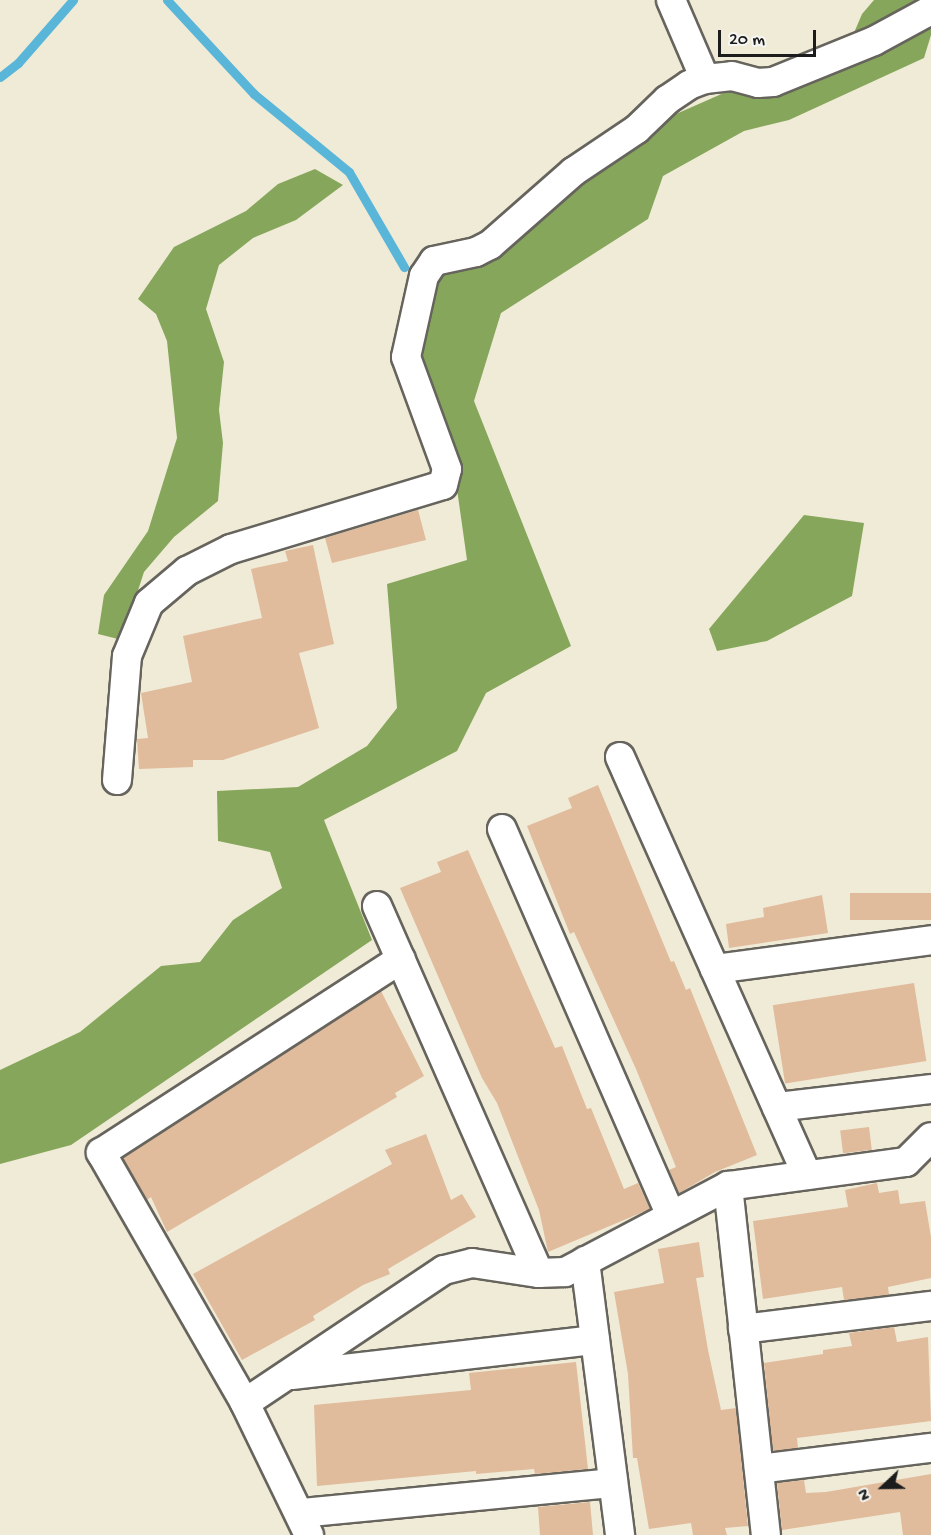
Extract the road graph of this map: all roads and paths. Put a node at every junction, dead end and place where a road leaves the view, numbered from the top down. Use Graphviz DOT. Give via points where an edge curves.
graph roads {
  1 [pos="670,0"];
  2 [pos="931,10"];
  3 [pos="705,79"];
  4 [pos="620,757"];
  5 [pos="117,780"];
  6 [pos="502,829"];
  7 [pos="377,906"];
  8 [pos="931,940"];
  9 [pos="400,959"];
  10 [pos="715,969"];
  11 [pos="931,1089"];
  12 [pos="777,1107"];
  13 [pos="931,1137"];
  14 [pos="918,1161"];
  15 [pos="807,1175"];
  16 [pos="728,1186"];
  17 [pos="671,1216"];
  18 [pos="585,1261"];
  19 [pos="539,1274"];
  20 [pos="931,1306"];
  21 [pos="743,1329"];
  22 [pos="595,1340"];
  23 [pos="287,1376"];
  24 [pos="245,1403"];
  25 [pos="931,1448"];
  26 [pos="759,1470"];
  27 [pos="614,1483"];
  28 [pos="305,1524"];
  29 [pos="620,1535"];
  30 [pos="766,1535"];
  1 -- 3 [label="street"];
  2 -- 3 [label="street" via="874,41 773,82 758,83 732,76"];
  3 -- 5 [label="street" via="667,100 637,129 573,172 490,245 434,261 427,269 406,357 447,469 443,485 231,549 187,571 149,603 127,656"];
  4 -- 10 [label="street"];
  6 -- 17 [label="street"];
  7 -- 9 [label="street"];
  8 -- 10 [label="street"];
  9 -- 19 [label="street"];
  9 -- 24 [label="street" via="101,1153"];
  10 -- 12 [label="street"];
  11 -- 12 [label="street"];
  12 -- 15 [label="street"];
  13 -- 14 [label="street"];
  14 -- 15 [label="street"];
  15 -- 16 [label="street"];
  16 -- 17 [label="street"];
  16 -- 21 [label="street"];
  17 -- 18 [label="street"];
  18 -- 19 [label="street" via="565,1272"];
  18 -- 22 [label="street"];
  19 -- 23 [label="street" via="472,1263 444,1270"];
  20 -- 21 [label="street"];
  21 -- 26 [label="street"];
  22 -- 23 [label="street"];
  22 -- 27 [label="street"];
  23 -- 24 [label="street"];
  24 -- 28 [label="street"];
  25 -- 26 [label="street"];
  26 -- 30 [label="street"];
  27 -- 28 [label="street"];
  27 -- 29 [label="street"];
}
